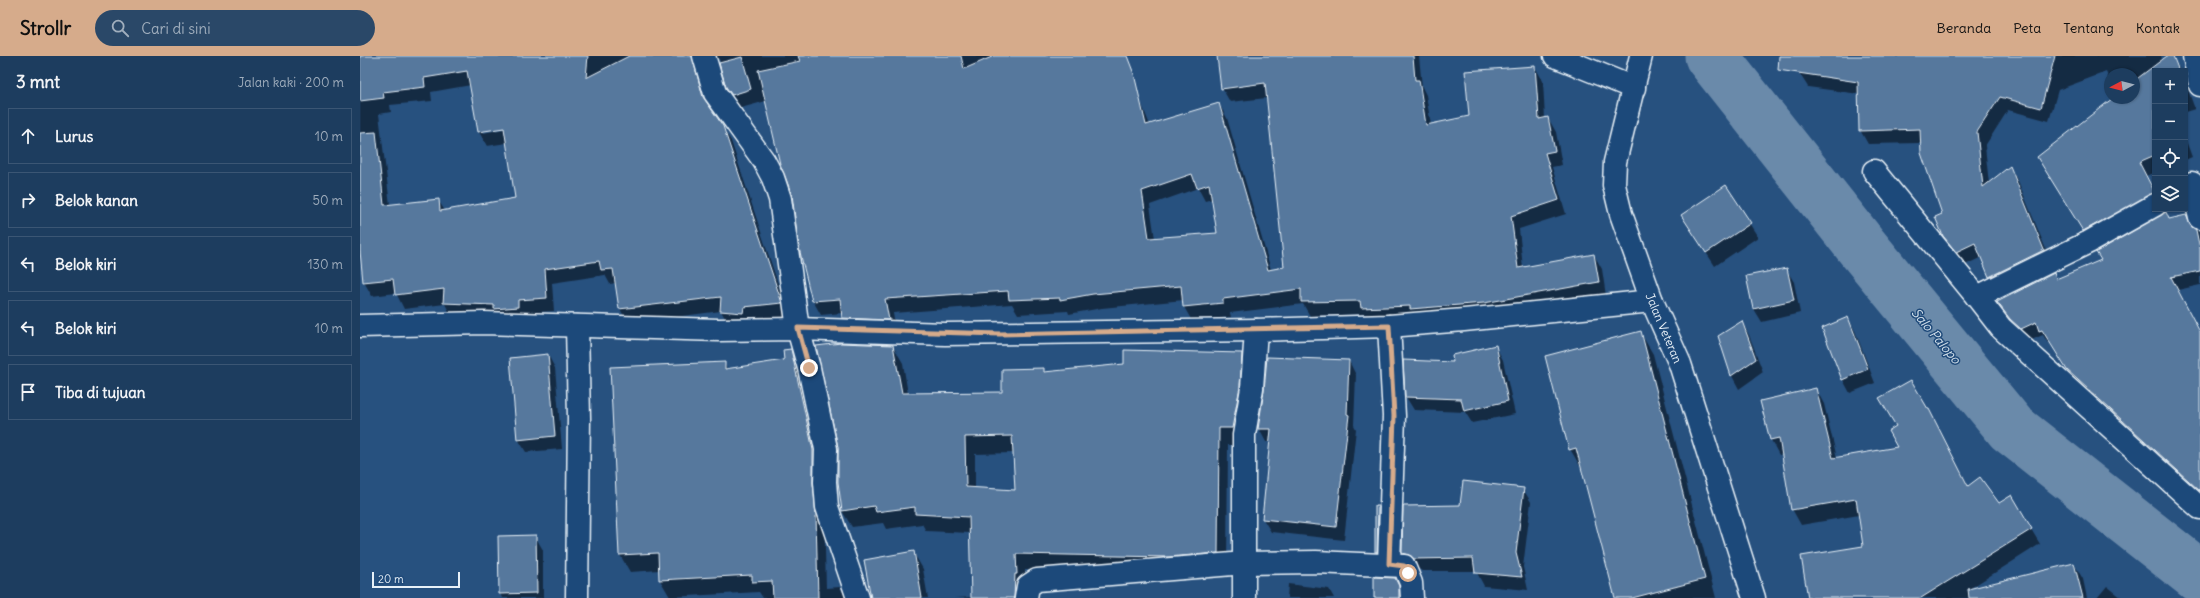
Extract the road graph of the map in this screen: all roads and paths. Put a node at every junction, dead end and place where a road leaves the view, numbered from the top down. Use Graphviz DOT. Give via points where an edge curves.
graph roads {
  1 [pos="704,56"];
  2 [pos="1555,56"];
  3 [pos="2194,56"];
  4 [pos="1641,58"];
  5 [pos="2200,85"];
  6 [pos="1634,88"];
  7 [pos="1874,171"];
  8 [pos="2192,182"];
  9 [pos="2152,207"];
  10 [pos="2200,218"];
  11 [pos="1977,297"];
  12 [pos="1652,301"];
  13 [pos="360,326"];
  14 [pos="576,326"];
  15 [pos="1389,326"];
  16 [pos="798,328"];
  17 [pos="1256,330"];
  18 [pos="2200,508"];
  19 [pos="1245,563"];
  20 [pos="1389,564"];
  21 [pos="577,598"];
  22 [pos="858,598"];
  23 [pos="1026,598"];
  24 [pos="1244,598"];
  25 [pos="1412,598"];
  26 [pos="1754,598"];
  1 -- 16 [label="main road" via="715,93 764,161 773,178 780,199"];
  2 -- 6 [label="main road"];
  3 -- 5 [label="main road"];
  4 -- 6 [label="main road, Jalan Veteran"];
  6 -- 12 [label="main road, Jalan Veteran" via="1615,162 1614,185 1621,214"];
  7 -- 11 [label="main road"];
  8 -- 10 [label="main road"];
  9 -- 11 [label="main road" via="2089,242"];
  11 -- 18 [label="main road" via="2001,328"];
  12 -- 15 [label="main road"];
  12 -- 26 [label="main road, Jalan Veteran" via="1680,364"];
  13 -- 14 [label="main road"];
  14 -- 16 [label="main road" via="719,330"];
  14 -- 21 [label="main road"];
  15 -- 17 [label="main road"];
  15 -- 20 [label="main road" via="1394,416"];
  16 -- 17 [label="main road" via="960,334"];
  16 -- 22 [label="main road" via="826,449 827,507"];
  17 -- 19 [label="main road" via="1252,388 1244,435"];
  19 -- 20 [label="main road"];
  19 -- 23 [label="main road" via="1037,580 1028,586"];
  19 -- 24 [label="main road"];
  20 -- 25 [label="main road" via="1404,566 1411,583"];
}
